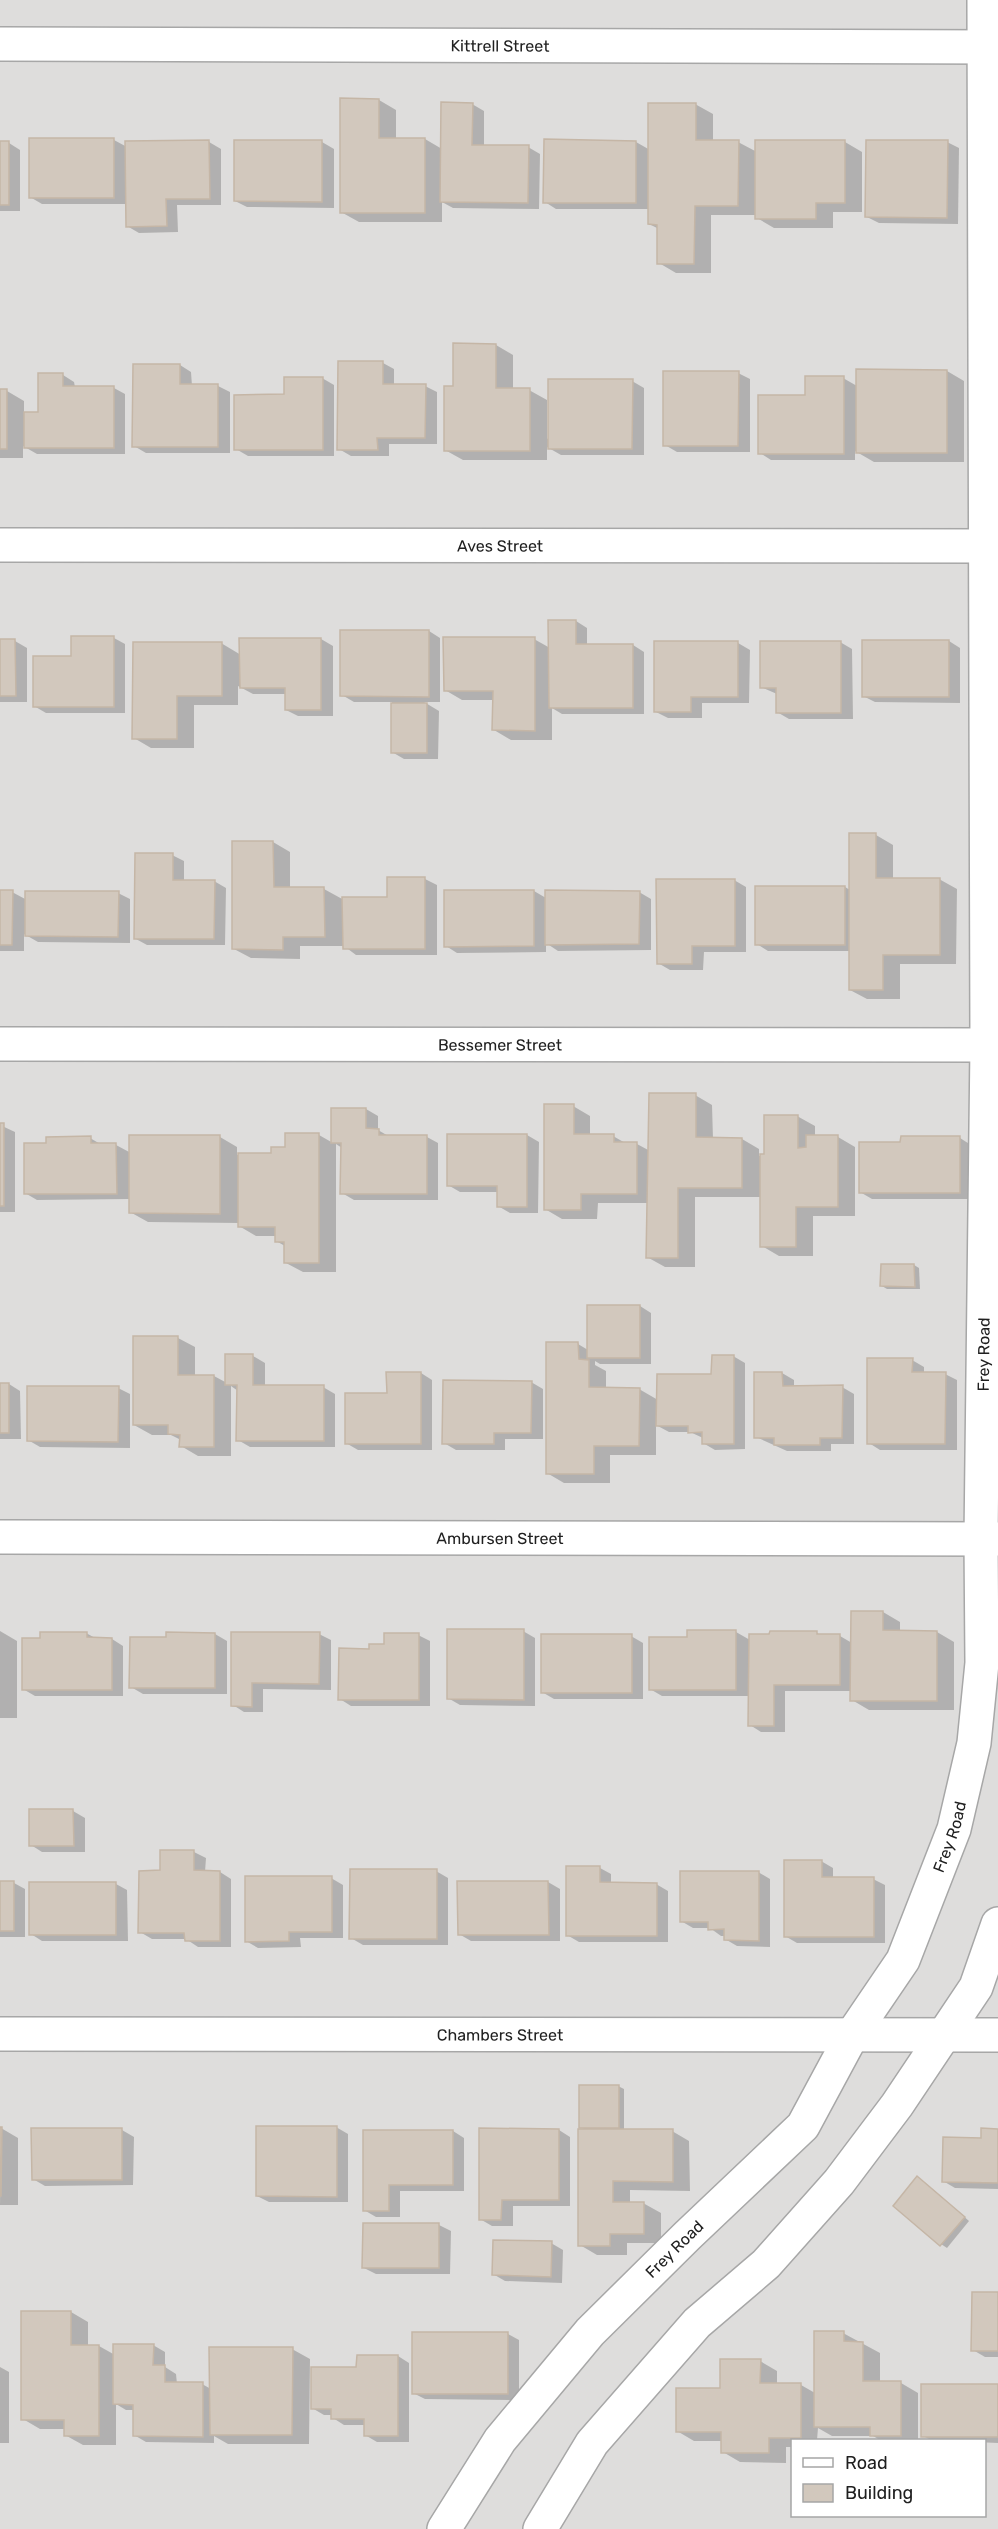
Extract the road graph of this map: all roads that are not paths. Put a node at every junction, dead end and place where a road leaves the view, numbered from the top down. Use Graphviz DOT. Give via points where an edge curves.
graph roads {
  1 [pos="984,0"];
  2 [pos="0,44"];
  3 [pos="991,47"];
  4 [pos="0,545"];
  5 [pos="992,546"];
  6 [pos="0,1044"];
  7 [pos="992,1045"];
  8 [pos="0,1536"];
  9 [pos="989,1539"];
  10 [pos="998,1924"];
  11 [pos="0,2034"];
  12 [pos="852,2035"];
  13 [pos="942,2035"];
  14 [pos="998,2035"];
  15 [pos="444,2529"];
  16 [pos="540,2529"];
  1 -- 3 [label="street, Frey Road"];
  2 -- 3 [label="street, Kittrell Street"];
  3 -- 5 [label="street, Frey Road"];
  4 -- 5 [label="street, Aves Street"];
  5 -- 7 [label="street, Frey Road"];
  6 -- 7 [label="street, Bessemer Street"];
  7 -- 9 [label="street, Frey Road"];
  8 -- 9 [label="street, Ambursen Street"];
  9 -- 12 [label="street, Frey Road" via="974,1743 954,1829 903,1960"];
  10 -- 13 [label="street" via="976,1987"];
  11 -- 12 [label="street, Chambers Street"];
  12 -- 13 [label="street, Chambers Street"];
  12 -- 15 [label="street, Frey Road" via="803,2126 590,2332 500,2440"];
  13 -- 14 [label="street, Chambers Street"];
  13 -- 16 [label="street" via="897,2105 839,2182 766,2264 697,2324 592,2444"];
}
